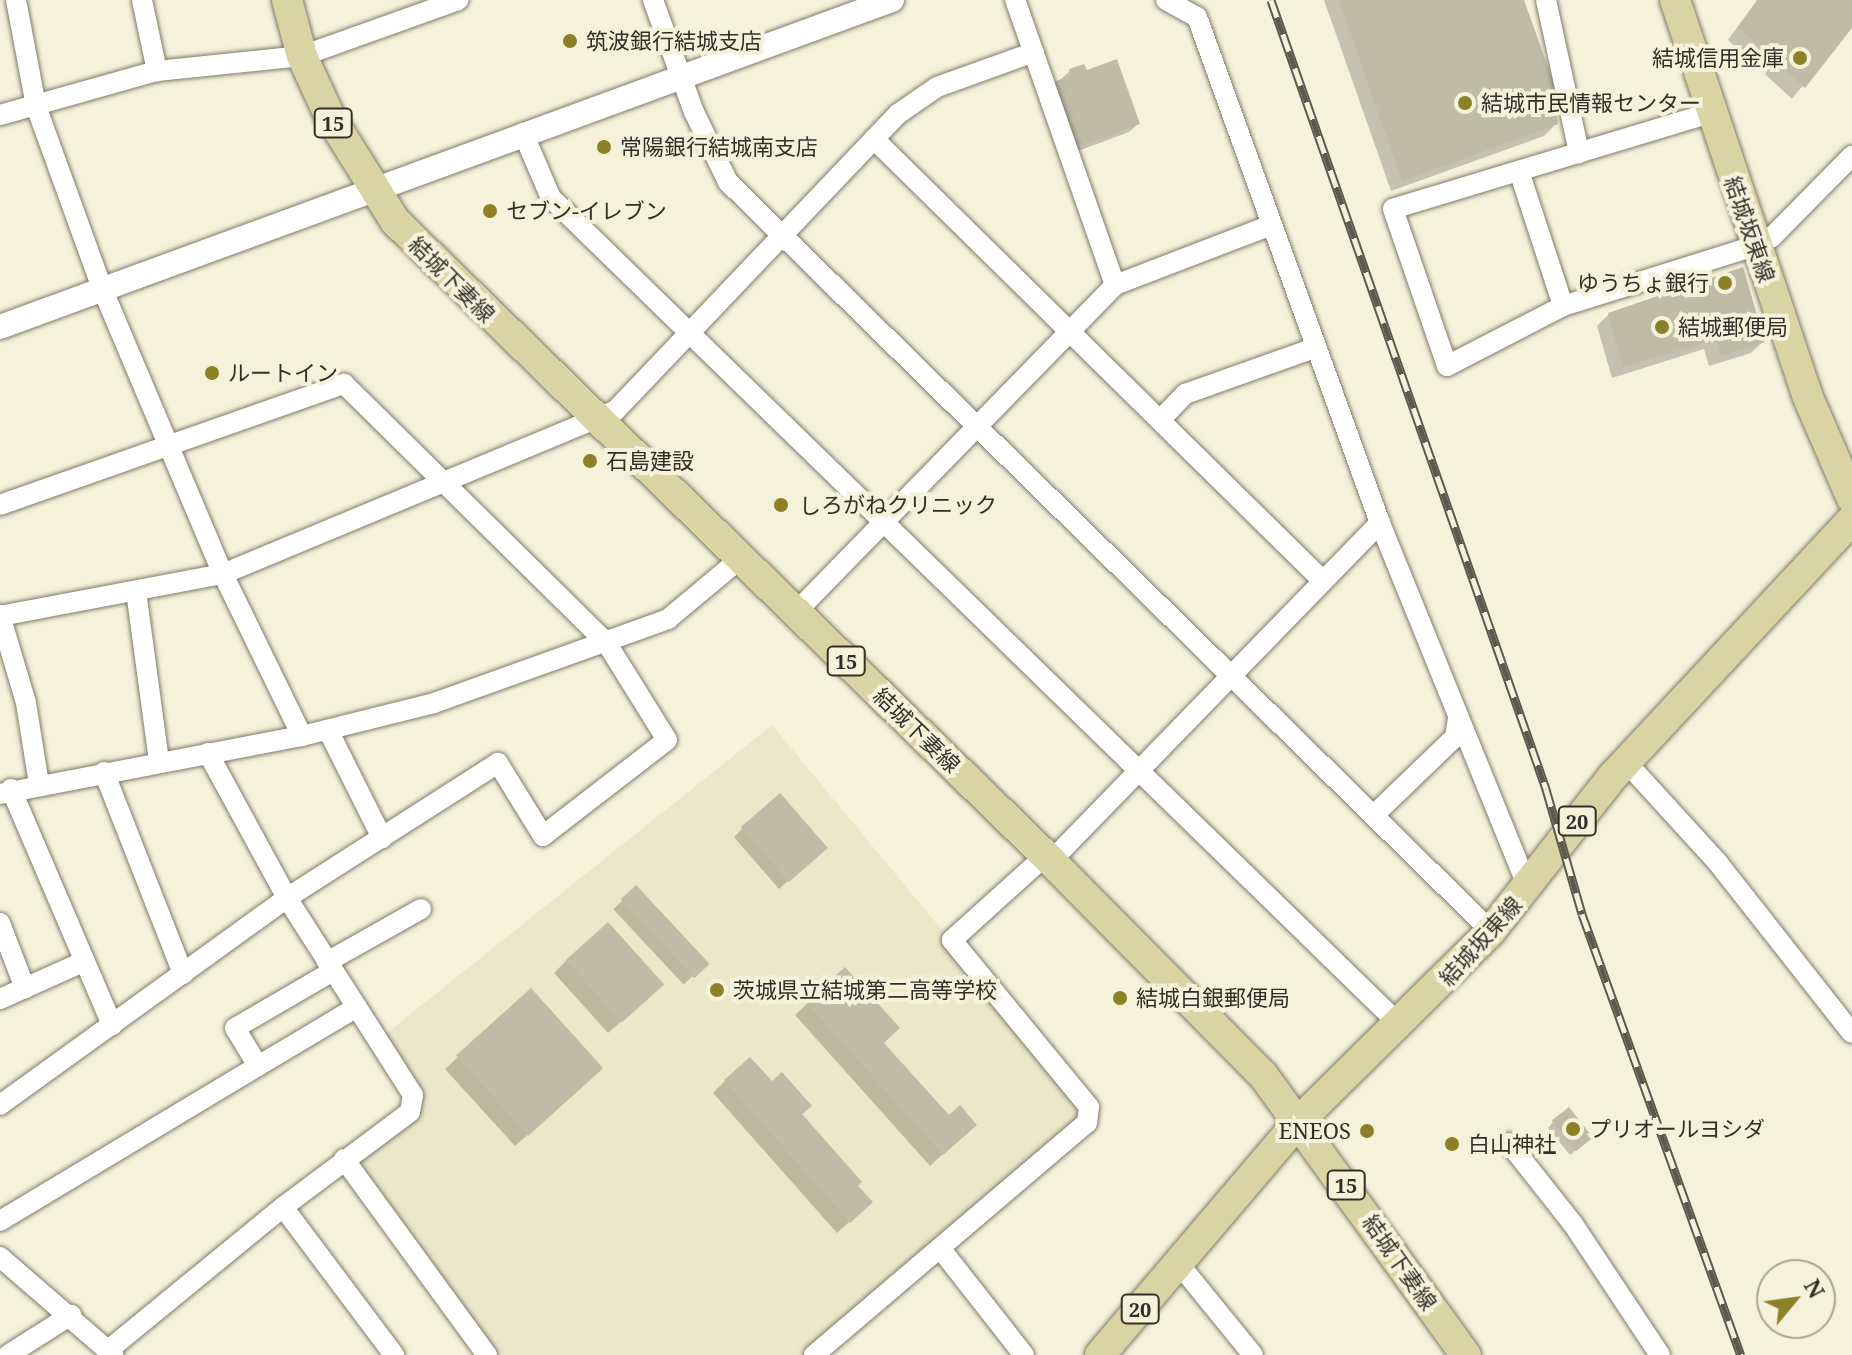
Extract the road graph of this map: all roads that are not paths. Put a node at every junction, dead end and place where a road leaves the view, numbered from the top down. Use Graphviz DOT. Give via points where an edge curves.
graph roads {
  1 [pos="16,0"];
  2 [pos="142,0"];
  3 [pos="287,0"];
  4 [pos="458,0"];
  5 [pos="653,0"];
  6 [pos="892,0"];
  7 [pos="1015,0"];
  8 [pos="1166,0"];
  9 [pos="1546,0"];
  10 [pos="1675,0"];
  11 [pos="1034,52"];
  12 [pos="302,56"];
  13 [pos="157,71"];
  14 [pos="682,77"];
  15 [pos="36,106"];
  16 [pos="1710,113"];
  17 [pos="0,115"];
  18 [pos="523,133"];
  19 [pos="874,139"];
  20 [pos="1579,153"];
  21 [pos="1852,156"];
  22 [pos="1519,171"];
  23 [pos="370,187"];
  24 [pos="1269,226"];
  25 [pos="781,236"];
  26 [pos="1755,246"];
  27 [pos="1115,285"];
  28 [pos="102,288"];
  29 [pos="1563,306"];
  30 [pos="0,327"];
  31 [pos="1072,329"];
  32 [pos="691,333"];
  33 [pos="1314,348"];
  34 [pos="1161,419"];
  35 [pos="596,421"];
  36 [pos="979,425"];
  37 [pos="170,446"];
  38 [pos="444,479"];
  39 [pos="1852,499"];
  40 [pos="0,505"];
  41 [pos="1852,520"];
  42 [pos="885,521"];
  43 [pos="1380,523"];
  44 [pos="740,559"];
  45 [pos="223,574"];
  46 [pos="1323,581"];
  47 [pos="136,591"];
  48 [pos="796,612"];
  49 [pos="0,616"];
  50 [pos="606,642"];
  51 [pos="1232,676"];
  52 [pos="1458,718"];
  53 [pos="328,730"];
  54 [pos="302,736"];
  55 [pos="208,753"];
  56 [pos="1625,761"];
  57 [pos="159,762"];
  58 [pos="1141,769"];
  59 [pos="104,772"];
  60 [pos="39,784"];
  61 [pos="6,791"];
  62 [pos="1375,814"];
  63 [pos="382,838"];
  64 [pos="1049,858"];
  65 [pos="1528,887"];
  66 [pos="287,898"];
  67 [pos="421,909"];
  68 [pos="0,923"];
  69 [pos="1491,931"];
  70 [pos="85,961"];
  71 [pos="330,966"];
  72 [pos="183,974"];
  73 [pos="25,988"];
  74 [pos="0,999"];
  75 [pos="357,1007"];
  76 [pos="112,1025"];
  77 [pos="1401,1026"];
  78 [pos="1852,1033"];
  79 [pos="258,1066"];
  80 [pos="0,1105"];
  81 [pos="1300,1120"];
  82 [pos="1509,1143"];
  83 [pos="344,1159"];
  84 [pos="283,1207"];
  85 [pos="0,1221"];
  86 [pos="940,1248"];
  87 [pos="0,1257"];
  88 [pos="1179,1264"];
  89 [pos="71,1315"];
  90 [pos="383,1351"];
  91 [pos="110,1352"];
  92 [pos="8,1355"];
  93 [pos="487,1355"];
  94 [pos="814,1355"];
  95 [pos="1024,1355"];
  96 [pos="1100,1355"];
  97 [pos="1253,1355"];
  98 [pos="1466,1355"];
  99 [pos="1660,1355"];
  1 -- 15 [label="street"];
  2 -- 13 [label="street"];
  3 -- 12 [label="main road, 結城下妻線 / 15"];
  4 -- 12 [label="street"];
  5 -- 14 [label="street"];
  6 -- 14 [label="street"];
  7 -- 11 [label="street"];
  8 -- 24 [label="street" via="1197,17"];
  9 -- 20 [label="street"];
  10 -- 16 [label="main road, 結城坂東線"];
  11 -- 19 [label="street" via="937,87"];
  11 -- 27 [label="street"];
  12 -- 13 [label="street"];
  12 -- 23 [label="main road, 結城下妻線 / 15"];
  13 -- 15 [label="street"];
  14 -- 18 [label="street"];
  14 -- 25 [label="street" via="728,182"];
  15 -- 17 [label="street"];
  15 -- 28 [label="street"];
  16 -- 20 [label="street"];
  16 -- 26 [label="main road, 結城坂東線"];
  18 -- 23 [label="street"];
  18 -- 32 [label="street" via="551,198"];
  19 -- 25 [label="street"];
  19 -- 31 [label="street"];
  20 -- 22 [label="street"];
  21 -- 26 [label="street" via="1772,237"];
  22 -- 29 [label="street"];
  22 -- 29 [label="street" via="1393,209 1447,366"];
  23 -- 28 [label="street"];
  23 -- 35 [label="main road, 結城下妻線 / 15" via="395,221"];
  24 -- 27 [label="street"];
  24 -- 33 [label="street"];
  25 -- 32 [label="street"];
  25 -- 36 [label="street"];
  26 -- 29 [label="street"];
  26 -- 39 [label="main road, 結城坂東線" via="1830,456"];
  27 -- 31 [label="street"];
  28 -- 30 [label="street"];
  28 -- 37 [label="street"];
  31 -- 34 [label="street"];
  31 -- 36 [label="street"];
  32 -- 35 [label="street" via="615,411"];
  32 -- 42 [label="street"];
  33 -- 34 [label="street" via="1185,394"];
  33 -- 43 [label="street"];
  34 -- 46 [label="street"];
  35 -- 38 [label="street"];
  35 -- 44 [label="main road, 結城下妻線 / 15"];
  36 -- 42 [label="street"];
  36 -- 51 [label="street"];
  37 -- 38 [label="street" via="344,384"];
  37 -- 40 [label="street"];
  37 -- 45 [label="street"];
  38 -- 45 [label="street"];
  38 -- 50 [label="street"];
  41 -- 56 [label="main road, 結城坂東線 / 20"];
  42 -- 48 [label="street"];
  42 -- 58 [label="street"];
  43 -- 46 [label="street"];
  43 -- 52 [label="street"];
  44 -- 48 [label="main road, 結城下妻線 / 15"];
  44 -- 50 [label="street" via="668,619"];
  45 -- 47 [label="street"];
  45 -- 54 [label="street"];
  46 -- 51 [label="street"];
  47 -- 49 [label="street"];
  47 -- 57 [label="street"];
  48 -- 64 [label="main road, 結城下妻線 / 15"];
  49 -- 60 [label="street" via="26,703"];
  50 -- 53 [label="street" via="434,703"];
  50 -- 63 [label="street" via="667,740 543,836 498,763"];
  51 -- 58 [label="street"];
  51 -- 62 [label="street"];
  52 -- 62 [label="street" via="1455,737"];
  52 -- 65 [label="street"];
  53 -- 54 [label="street"];
  53 -- 63 [label="street"];
  54 -- 55 [label="street"];
  55 -- 57 [label="street"];
  55 -- 66 [label="street"];
  56 -- 65 [label="main road, 結城坂東線 / 20"];
  56 -- 78 [label="street" via="1718,863"];
  57 -- 59 [label="street"];
  58 -- 64 [label="street"];
  58 -- 77 [label="street"];
  59 -- 60 [label="street"];
  59 -- 72 [label="street"];
  60 -- 61 [label="street"];
  61 -- 70 [label="street"];
  62 -- 69 [label="street"];
  63 -- 66 [label="street"];
  64 -- 81 [label="main road, 結城下妻線 / 15" via="1263,1075"];
  64 -- 86 [label="street" via="952,940 1089,1107 1087,1123"];
  65 -- 69 [label="main road, 結城坂東線 / 20"];
  66 -- 71 [label="street"];
  66 -- 72 [label="street"];
  67 -- 71 [label="street"];
  68 -- 73 [label="street"];
  69 -- 77 [label="main road, 結城坂東線 / 20"];
  70 -- 73 [label="street"];
  70 -- 76 [label="street"];
  71 -- 75 [label="street"];
  71 -- 79 [label="street" via="235,1028"];
  72 -- 76 [label="street"];
  73 -- 74 [label="street"];
  75 -- 79 [label="street"];
  75 -- 83 [label="street" via="413,1095 410,1112"];
  76 -- 80 [label="street"];
  77 -- 81 [label="main road, 結城坂東線 / 20"];
  79 -- 85 [label="street"];
  81 -- 88 [label="main road, 結城坂東線 / 20"];
  81 -- 98 [label="main road, 結城下妻線 / 15"];
  82 -- 99 [label="street" via="1573,1224"];
  83 -- 84 [label="street"];
  83 -- 93 [label="street"];
  84 -- 90 [label="street"];
  84 -- 91 [label="street"];
  86 -- 94 [label="street"];
  86 -- 95 [label="street"];
  87 -- 89 [label="street"];
  88 -- 96 [label="main road, 結城坂東線 / 20"];
  88 -- 97 [label="street"];
  89 -- 91 [label="street"];
  89 -- 92 [label="street"];
}
